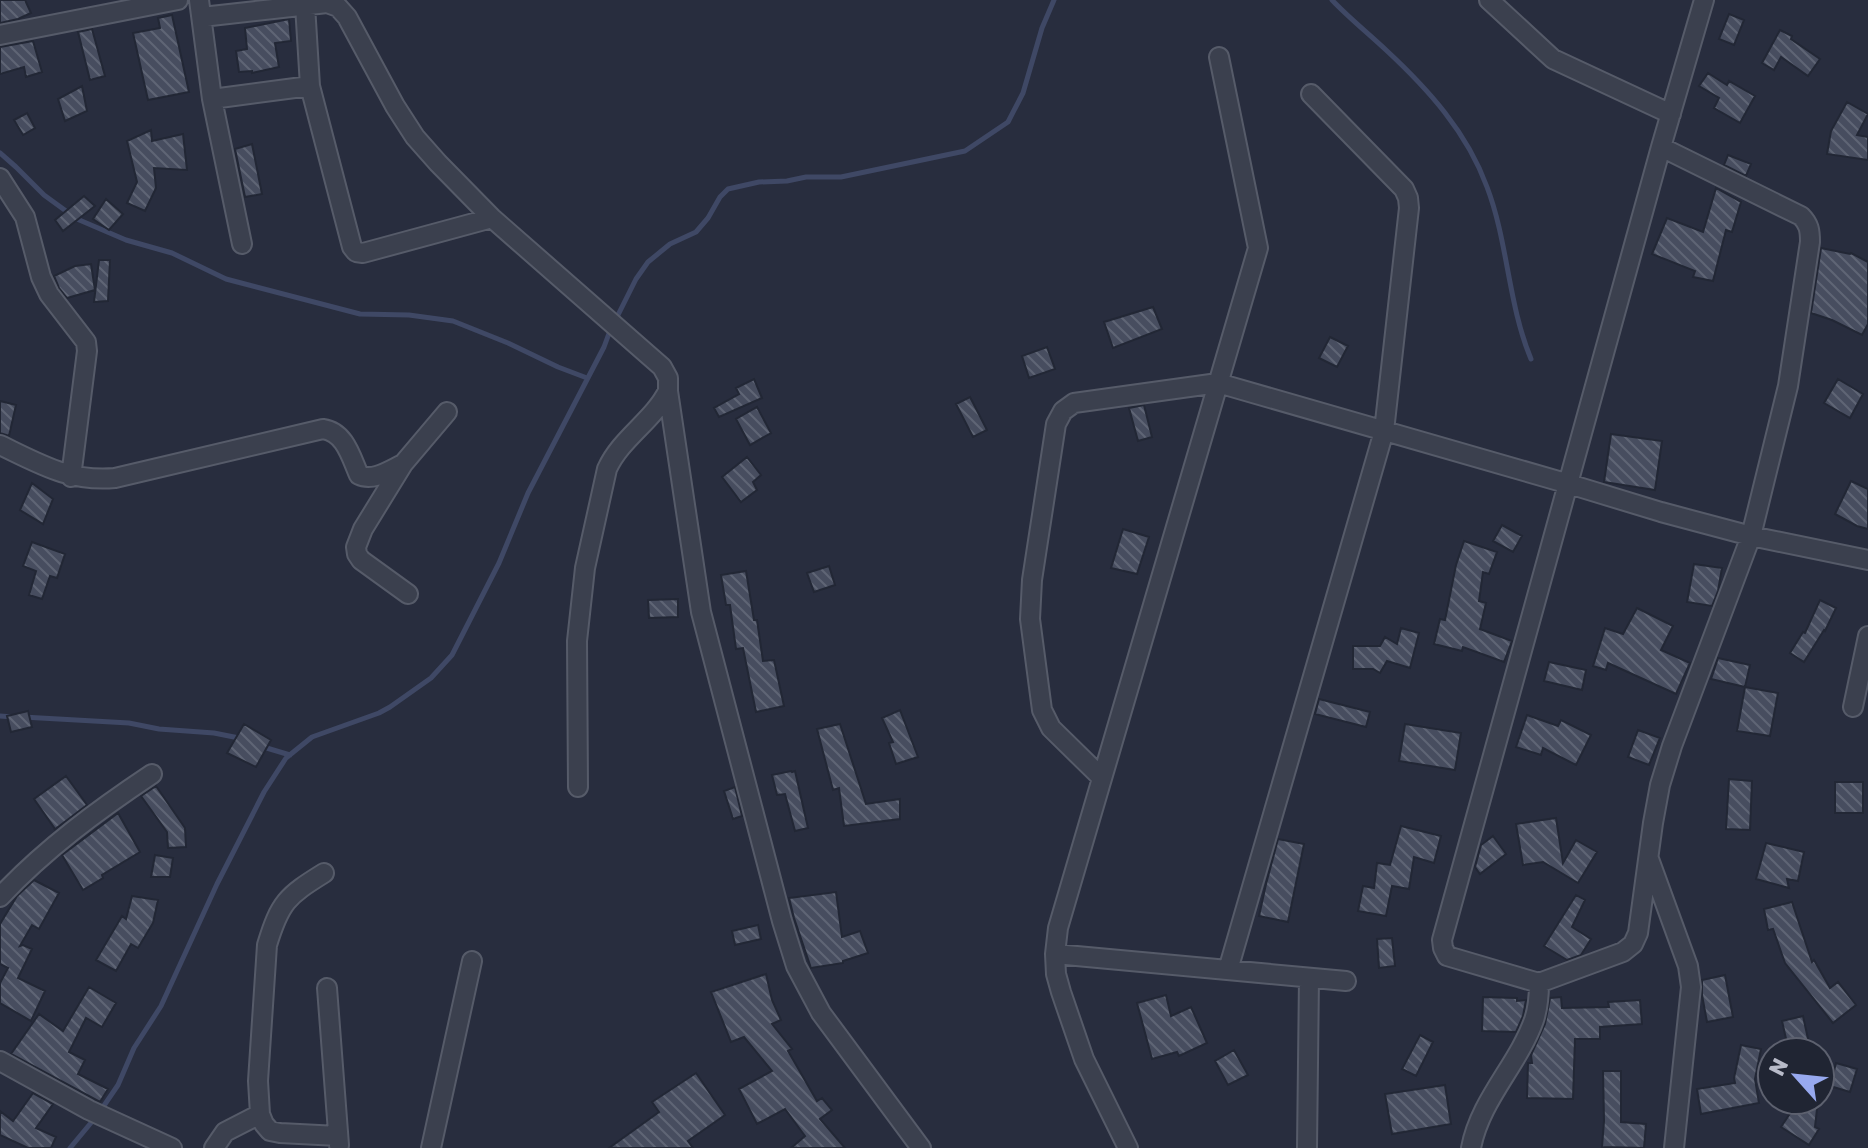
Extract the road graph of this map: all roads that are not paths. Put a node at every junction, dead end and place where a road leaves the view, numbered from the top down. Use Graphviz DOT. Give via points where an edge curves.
graph roads {
  1 [pos="178,0"];
  2 [pos="357,0"];
  3 [pos="1489,0"];
  4 [pos="1704,0"];
  5 [pos="305,5"];
  6 [pos="338,7"];
  7 [pos="201,9"];
  8 [pos="0,35"];
  9 [pos="1219,57"];
  10 [pos="310,86"];
  11 [pos="1311,94"];
  12 [pos="212,99"];
  13 [pos="1671,114"];
  14 [pos="1661,147"];
  15 [pos="0,178"];
  16 [pos="492,218"];
  17 [pos="242,244"];
  18 [pos="1218,383"];
  19 [pos="668,391"];
  20 [pos="447,412"];
  21 [pos="1384,431"];
  22 [pos="0,445"];
  23 [pos="403,464"];
  24 [pos="71,477"];
  25 [pos="1569,484"];
  26 [pos="1751,536"];
  27 [pos="1868,560"];
  28 [pos="408,594"];
  29 [pos="1868,636"];
  30 [pos="1853,707"];
  31 [pos="152,774"];
  32 [pos="1102,778"];
  33 [pos="578,787"];
  34 [pos="1648,856"];
  35 [pos="324,873"];
  36 [pos="0,897"];
  37 [pos="1055,954"];
  38 [pos="472,961"];
  39 [pos="1228,970"];
  40 [pos="1309,978"];
  41 [pos="1346,981"];
  42 [pos="1539,983"];
  43 [pos="327,988"];
  44 [pos="0,1061"];
  45 [pos="260,1114"];
  46 [pos="225,1140"];
  47 [pos="338,1142"];
  48 [pos="172,1148"];
  49 [pos="214,1148"];
  50 [pos="431,1148"];
  51 [pos="921,1148"];
  52 [pos="1128,1148"];
  53 [pos="1307,1148"];
  54 [pos="1471,1148"];
  55 [pos="1674,1148"];
  1 -- 8 [label="street"];
  2 -- 6 [label="street"];
  3 -- 13 [label="street" via="1553,59"];
  4 -- 13 [label="street"];
  5 -- 6 [label="street"];
  5 -- 7 [label="street"];
  5 -- 10 [label="street"];
  6 -- 16 [label="street" via="415,137"];
  7 -- 12 [label="street"];
  9 -- 18 [label="street" via="1258,248"];
  10 -- 12 [label="street"];
  10 -- 16 [label="street" via="356,252"];
  11 -- 21 [label="street" via="1408,198"];
  12 -- 17 [label="street"];
  13 -- 14 [label="street"];
  14 -- 25 [label="street"];
  14 -- 26 [label="street" via="1801,216 1810,231 1788,386"];
  15 -- 24 [label="street" via="25,217 49,294 86,342"];
  16 -- 19 [label="street" via="662,367"];
  18 -- 21 [label="street"];
  18 -- 32 [label="street"];
  18 -- 32 [label="street" via="1074,403 1056,424 1032,580 1034,654 1046,719"];
  19 -- 33 [label="street" via="607,469 585,568 577,641"];
  19 -- 51 [label="street" via="701,612 796,966 821,1013"];
  20 -- 23 [label="street"];
  21 -- 25 [label="street"];
  21 -- 39 [label="street"];
  22 -- 24 [label="street"];
  23 -- 24 [label="street" via="365,478 338,435 323,429 115,478"];
  23 -- 28 [label="street" via="356,547 361,560"];
  25 -- 26 [label="street"];
  25 -- 42 [label="street" via="1442,940 1447,956"];
  26 -- 27 [label="street"];
  26 -- 34 [label="street" via="1672,746"];
  29 -- 30 [label="street"];
  31 -- 36 [label="street" via="86,820"];
  32 -- 37 [label="street"];
  34 -- 42 [label="street" via="1633,944"];
  34 -- 55 [label="street" via="1691,987"];
  35 -- 45 [label="street" via="286,901 267,945"];
  37 -- 39 [label="street"];
  37 -- 52 [label="street" via="1056,974 1084,1059"];
  38 -- 50 [label="street"];
  39 -- 40 [label="street"];
  40 -- 41 [label="street"];
  40 -- 53 [label="street"];
  42 -- 54 [label="street" via="1533,1023 1477,1125"];
  43 -- 47 [label="street"];
  44 -- 48 [label="street"];
  45 -- 46 [label="street"];
  45 -- 47 [label="street" via="270,1131"];
  46 -- 49 [label="street"];
}
